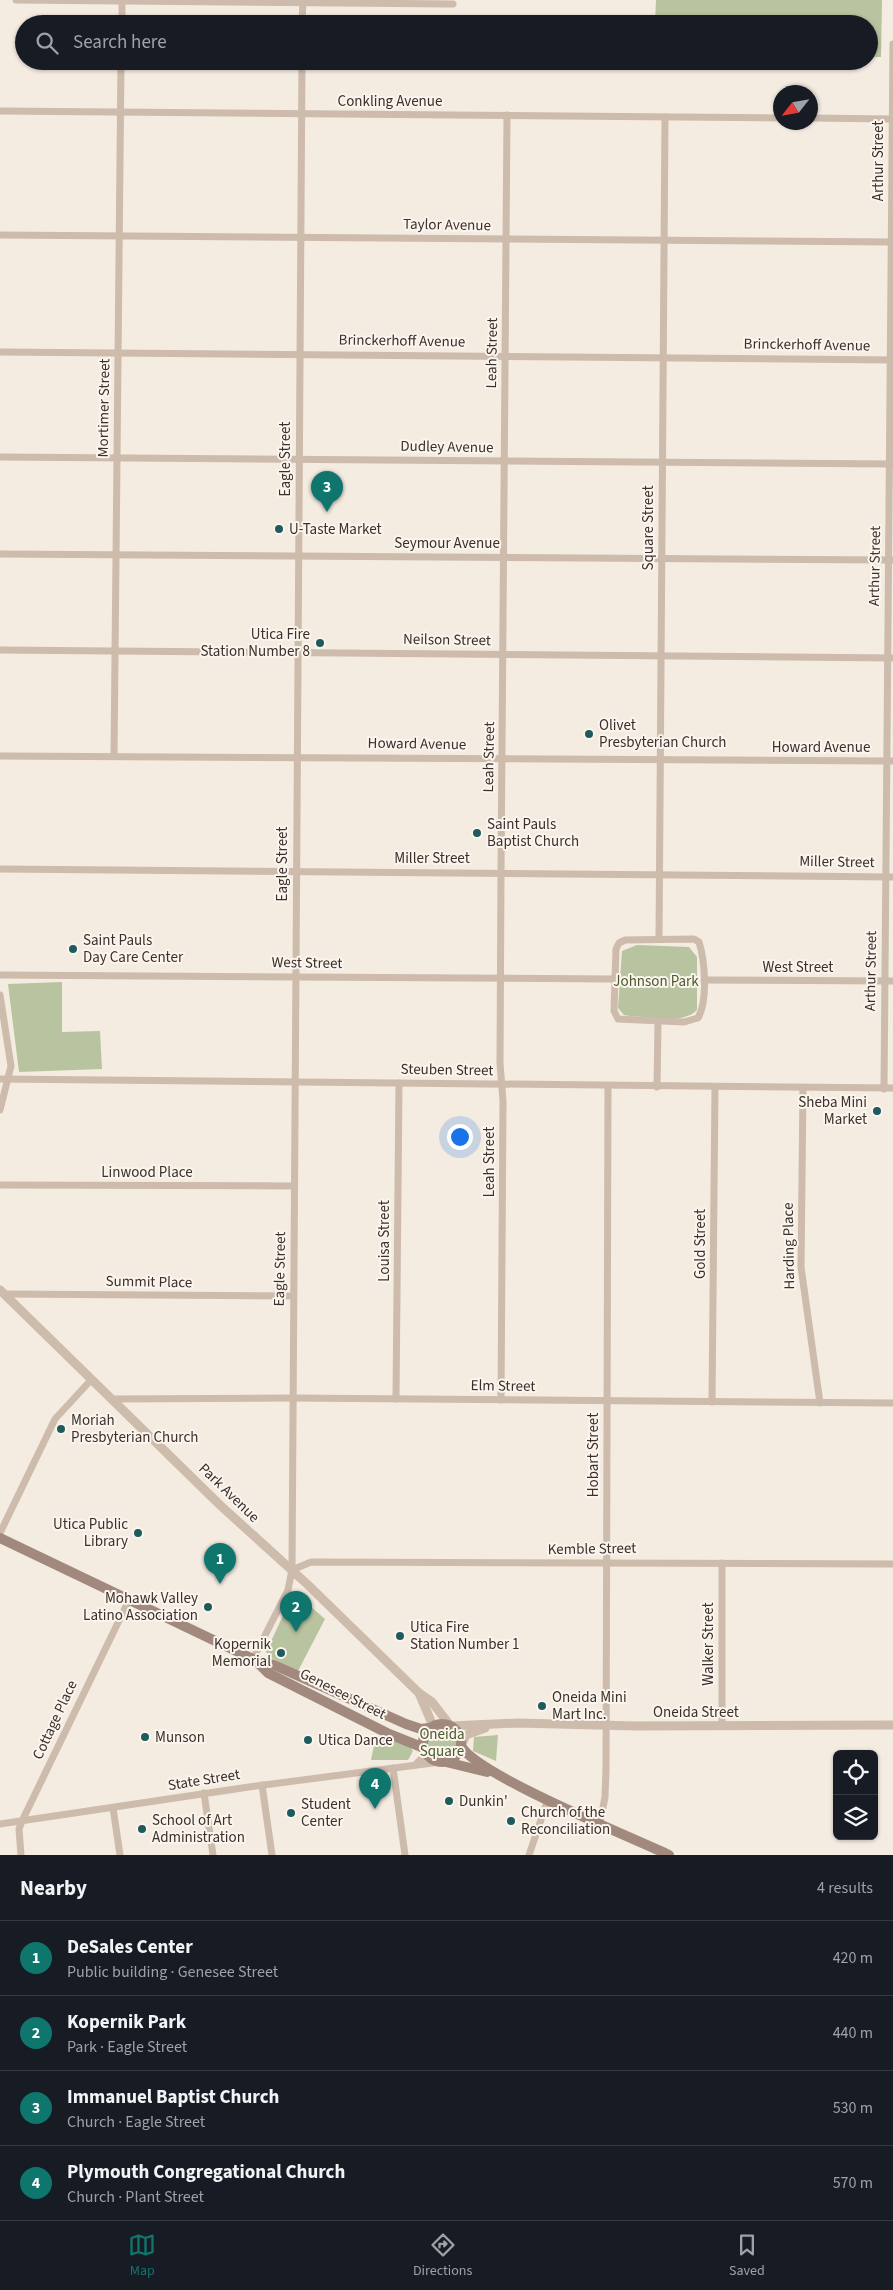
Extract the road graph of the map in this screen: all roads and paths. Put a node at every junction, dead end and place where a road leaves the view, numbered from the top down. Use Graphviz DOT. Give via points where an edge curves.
graph roads {
  1 [pos="16,0"];
  2 [pos="122,1"];
  3 [pos="303,1"];
  4 [pos="453,4"];
  5 [pos="122,15"];
  6 [pos="302,15"];
  7 [pos="893,44"];
  8 [pos="121,70"];
  9 [pos="302,70"];
  10 [pos="0,111"];
  11 [pos="120,112"];
  12 [pos="301,114"];
  13 [pos="507,115"];
  14 [pos="666,117"];
  15 [pos="773,118"];
  16 [pos="818,118"];
  17 [pos="893,119"];
  18 [pos="0,235"];
  19 [pos="119,236"];
  20 [pos="300,238"];
  21 [pos="507,240"];
  22 [pos="665,241"];
  23 [pos="892,242"];
  24 [pos="0,352"];
  25 [pos="118,353"];
  26 [pos="299,354"];
  27 [pos="505,356"];
  28 [pos="663,357"];
  29 [pos="892,360"];
  30 [pos="0,456"];
  31 [pos="117,458"];
  32 [pos="298,459"];
  33 [pos="505,461"];
  34 [pos="662,463"];
  35 [pos="891,464"];
  36 [pos="0,554"];
  37 [pos="117,555"];
  38 [pos="298,556"];
  39 [pos="504,557"];
  40 [pos="662,558"];
  41 [pos="891,560"];
  42 [pos="0,650"];
  43 [pos="116,651"];
  44 [pos="297,652"];
  45 [pos="504,654"];
  46 [pos="661,655"];
  47 [pos="890,658"];
  48 [pos="0,756"];
  49 [pos="114,756"];
  50 [pos="296,756"];
  51 [pos="503,759"];
  52 [pos="660,760"];
  53 [pos="890,761"];
  54 [pos="0,869"];
  55 [pos="295,871"];
  56 [pos="501,872"];
  57 [pos="660,874"];
  58 [pos="890,877"];
  59 [pos="659,939"];
  60 [pos="0,975"];
  61 [pos="295,976"];
  62 [pos="500,978"];
  63 [pos="614,979"];
  64 [pos="704,980"];
  65 [pos="889,981"];
  66 [pos="0,995"];
  67 [pos="658,1022"];
  68 [pos="0,1079"];
  69 [pos="8,1079"];
  70 [pos="294,1082"];
  71 [pos="399,1083"];
  72 [pos="502,1085"];
  73 [pos="608,1086"];
  74 [pos="657,1086"];
  75 [pos="715,1087"];
  76 [pos="802,1088"];
  77 [pos="884,1088"];
  78 [pos="893,1088"];
  79 [pos="0,1110"];
  80 [pos="0,1185"];
  81 [pos="294,1186"];
  82 [pos="3,1292"];
  83 [pos="293,1296"];
  84 [pos="91,1380"];
  85 [pos="292,1398"];
  86 [pos="112,1399"];
  87 [pos="396,1399"];
  88 [pos="501,1400"];
  89 [pos="607,1401"];
  90 [pos="712,1402"];
  91 [pos="820,1403"];
  92 [pos="893,1403"];
  93 [pos="0,1533"];
  94 [pos="0,1538"];
  95 [pos="606,1563"];
  96 [pos="722,1563"];
  97 [pos="893,1564"];
  98 [pos="292,1570"];
  99 [pos="129,1600"];
  100 [pos="253,1659"];
  101 [pos="419,1693"];
  102 [pos="500,1723"];
  103 [pos="450,1725"];
  104 [pos="606,1725"];
  105 [pos="722,1725"];
  106 [pos="893,1725"];
  107 [pos="431,1727"];
  108 [pos="462,1745"];
  109 [pos="424,1749"];
  110 [pos="443,1762"];
  111 [pos="412,1766"];
  112 [pos="393,1768"];
  113 [pos="496,1774"];
  114 [pos="262,1785"];
  115 [pos="204,1793"];
  116 [pos="548,1799"];
  117 [pos="113,1808"];
  118 [pos="22,1821"];
  119 [pos="600,1823"];
  120 [pos="0,1824"];
  121 [pos="22,1855"];
  122 [pos="120,1855"];
  123 [pos="213,1855"];
  124 [pos="272,1855"];
  125 [pos="405,1855"];
  126 [pos="529,1855"];
  127 [pos="669,1855"];
  1 -- 2 [label="street"];
  2 -- 3 [label="street"];
  2 -- 5 [label="street"];
  3 -- 4 [label="street"];
  3 -- 6 [label="street"];
  7 -- 17 [label="street, Arthur Street"];
  8 -- 11 [label="street, Mortimer Street"];
  9 -- 12 [label="street, Eagle Street"];
  10 -- 11 [label="street, Conkling Avenue"];
  11 -- 12 [label="street, Conkling Avenue"];
  11 -- 19 [label="street, Mortimer Street"];
  12 -- 13 [label="street, Conkling Avenue"];
  12 -- 20 [label="street, Eagle Street"];
  13 -- 14 [label="street, Conkling Avenue"];
  13 -- 21 [label="street, Leah Street"];
  14 -- 15 [label="street, Conkling Avenue"];
  14 -- 22 [label="street, Square Street"];
  16 -- 17 [label="street"];
  17 -- 23 [label="street, Arthur Street"];
  18 -- 19 [label="street, Taylor Avenue"];
  19 -- 20 [label="street, Taylor Avenue"];
  19 -- 25 [label="street, Mortimer Street"];
  20 -- 21 [label="street, Taylor Avenue"];
  20 -- 26 [label="street, Eagle Street"];
  21 -- 22 [label="street, Taylor Avenue"];
  21 -- 27 [label="street, Leah Street"];
  22 -- 23 [label="street, Taylor Avenue"];
  22 -- 28 [label="street, Square Street"];
  23 -- 29 [label="street, Arthur Street"];
  24 -- 25 [label="street, Brinckerhoff Avenue"];
  25 -- 26 [label="street, Brinckerhoff Avenue"];
  25 -- 31 [label="street, Mortimer Street"];
  26 -- 27 [label="street, Brinckerhoff Avenue"];
  26 -- 32 [label="street, Eagle Street"];
  27 -- 28 [label="street, Brinckerhoff Avenue"];
  27 -- 33 [label="street, Leah Street"];
  28 -- 29 [label="street, Brinckerhoff Avenue"];
  28 -- 34 [label="street, Square Street"];
  29 -- 35 [label="street, Arthur Street"];
  30 -- 31 [label="street, Dudley Avenue"];
  31 -- 32 [label="street, Dudley Avenue"];
  31 -- 37 [label="street, Mortimer Street"];
  32 -- 33 [label="street, Dudley Avenue"];
  32 -- 38 [label="street, Eagle Street"];
  33 -- 34 [label="street, Dudley Avenue"];
  33 -- 39 [label="street, Leah Street"];
  34 -- 35 [label="street, Dudley Avenue"];
  34 -- 40 [label="street, Square Street"];
  35 -- 41 [label="street, Arthur Street"];
  36 -- 37 [label="street, Seymour Avenue"];
  37 -- 38 [label="street, Seymour Avenue"];
  37 -- 43 [label="street, Mortimer Street"];
  38 -- 39 [label="street, Seymour Avenue"];
  38 -- 44 [label="street, Eagle Street"];
  39 -- 40 [label="street, Seymour Avenue"];
  39 -- 45 [label="street, Leah Street"];
  40 -- 41 [label="street, Seymour Avenue"];
  40 -- 46 [label="street, Square Street"];
  41 -- 47 [label="street, Arthur Street"];
  42 -- 43 [label="street, Neilson Street"];
  43 -- 44 [label="street, Neilson Street"];
  43 -- 49 [label="street, Mortimer Street"];
  44 -- 45 [label="street, Neilson Street"];
  44 -- 50 [label="street, Eagle Street"];
  45 -- 46 [label="street, Neilson Street"];
  45 -- 51 [label="street, Leah Street"];
  46 -- 47 [label="street, Neilson Street"];
  46 -- 52 [label="street, Square Street"];
  47 -- 53 [label="street, Arthur Street"];
  48 -- 49 [label="street, Howard Avenue"];
  49 -- 50 [label="street, Howard Avenue"];
  50 -- 51 [label="street, Howard Avenue"];
  50 -- 55 [label="street, Eagle Street"];
  51 -- 52 [label="street, Howard Avenue"];
  51 -- 56 [label="street, Leah Street"];
  52 -- 53 [label="street, Howard Avenue"];
  52 -- 57 [label="street, Square Street"];
  53 -- 58 [label="street, Arthur Street"];
  54 -- 55 [label="street, Miller Street"];
  55 -- 56 [label="street, Miller Street"];
  55 -- 61 [label="street, Eagle Street"];
  56 -- 57 [label="street, Miller Street"];
  56 -- 62 [label="street, Leah Street"];
  57 -- 58 [label="street, Miller Street"];
  57 -- 59 [label="street, Square Street"];
  58 -- 65 [label="street, Arthur Street"];
  59 -- 63 [label="street" via="619,943"];
  59 -- 64 [label="street" via="694,939 699,942"];
  60 -- 61 [label="street, West Street"];
  61 -- 62 [label="street, West Street"];
  61 -- 70 [label="street, Eagle Street"];
  62 -- 63 [label="street, West Street"];
  62 -- 72 [label="street, Leah Street"];
  63 -- 67 [label="street" via="614,1011 618,1019"];
  64 -- 65 [label="street, West Street"];
  64 -- 67 [label="street" via="702,1011 698,1018 684,1022"];
  65 -- 77 [label="street, Arthur Street"];
  66 -- 69 [label="street" via="11,1066"];
  67 -- 74 [label="street"];
  68 -- 69 [label="street, Steuben Street"];
  69 -- 70 [label="street, Steuben Street"];
  69 -- 79 [label="street"];
  70 -- 71 [label="street, Steuben Street"];
  70 -- 81 [label="street, Eagle Street"];
  71 -- 72 [label="street, Steuben Street"];
  71 -- 87 [label="street, Louisa Street"];
  72 -- 73 [label="street, Steuben Street"];
  72 -- 88 [label="street, Leah Street"];
  73 -- 74 [label="street, Steuben Street"];
  73 -- 89 [label="street, Hobart Street"];
  74 -- 75 [label="street, Steuben Street"];
  75 -- 76 [label="street, Steuben Street"];
  75 -- 90 [label="street, Gold Street"];
  76 -- 77 [label="street, Steuben Street"];
  76 -- 91 [label="street, Harding Place" via="801,1267"];
  77 -- 78 [label="street, Steuben Street"];
  80 -- 81 [label="street, Linwood Place"];
  81 -- 83 [label="street, Eagle Street"];
  82 -- 83 [label="street, Summit Place"];
  82 -- 84 [label="street, Park Avenue"];
  83 -- 85 [label="street, Eagle Street"];
  84 -- 86 [label="street, Park Avenue"];
  84 -- 93 [label="street" via="55,1419"];
  85 -- 86 [label="street, Elm Street"];
  85 -- 87 [label="street, Elm Street"];
  85 -- 98 [label="street, Eagle Street"];
  86 -- 98 [label="street, Park Avenue"];
  87 -- 88 [label="street, Elm Street"];
  88 -- 89 [label="street, Elm Street"];
  89 -- 90 [label="street, Elm Street"];
  89 -- 95 [label="street, Hobart Street"];
  90 -- 91 [label="street, Elm Street"];
  91 -- 92 [label="street, Elm Street"];
  94 -- 99 [label="main road, Genesee Street"];
  95 -- 96 [label="street, Kemble Street"];
  95 -- 98 [label="street, Kemble Street" via="311,1562"];
  95 -- 104 [label="street, Hobart Street"];
  96 -- 97 [label="street, Kemble Street"];
  96 -- 105 [label="street, Walker Street"];
  98 -- 100 [label="street, Eagle Street" via="288,1590"];
  98 -- 101 [label="street, Park Avenue"];
  99 -- 100 [label="main road, Genesee Street"];
  99 -- 118 [label="street, Cottage Place"];
  100 -- 107 [label="main road, Genesee Street" via="274,1665 406,1724 421,1729"];
  100 -- 109 [label="main road, Genesee Street" via="268,1673"];
  101 -- 103 [label="street, Park Avenue" via="432,1702"];
  101 -- 107 [label="street, Park Avenue"];
  102 -- 103 [label="street, Oneida Street"];
  102 -- 104 [label="street, Oneida Street"];
  102 -- 108 [label="street, Oneida Street" via="466,1735"];
  103 -- 107 [label="main road"];
  103 -- 108 [label="main road" via="459,1733"];
  104 -- 105 [label="street, Oneida Street"];
  104 -- 119 [label="street, Hobart Street" via="605,1797"];
  105 -- 106 [label="street, Oneida Street"];
  107 -- 109 [label="main road" via="424,1737"];
  108 -- 110 [label="main road" via="456,1756"];
  108 -- 113 [label="main road" via="466,1754"];
  109 -- 110 [label="main road" via="434,1760"];
  109 -- 111 [label="street" via="423,1757"];
  110 -- 111 [label="street, State Street"];
  110 -- 113 [label="main road"];
  111 -- 112 [label="street, State Street"];
  112 -- 114 [label="street, State Street"];
  112 -- 125 [label="street"];
  113 -- 116 [label="main road"];
  114 -- 115 [label="street, State Street"];
  114 -- 124 [label="street"];
  115 -- 117 [label="street, State Street"];
  115 -- 123 [label="street"];
  116 -- 119 [label="main road"];
  116 -- 126 [label="street"];
  117 -- 118 [label="street, State Street"];
  117 -- 122 [label="street"];
  118 -- 120 [label="street, State Street"];
  118 -- 121 [label="street, Cottage Place"];
  119 -- 127 [label="main road"];
}
